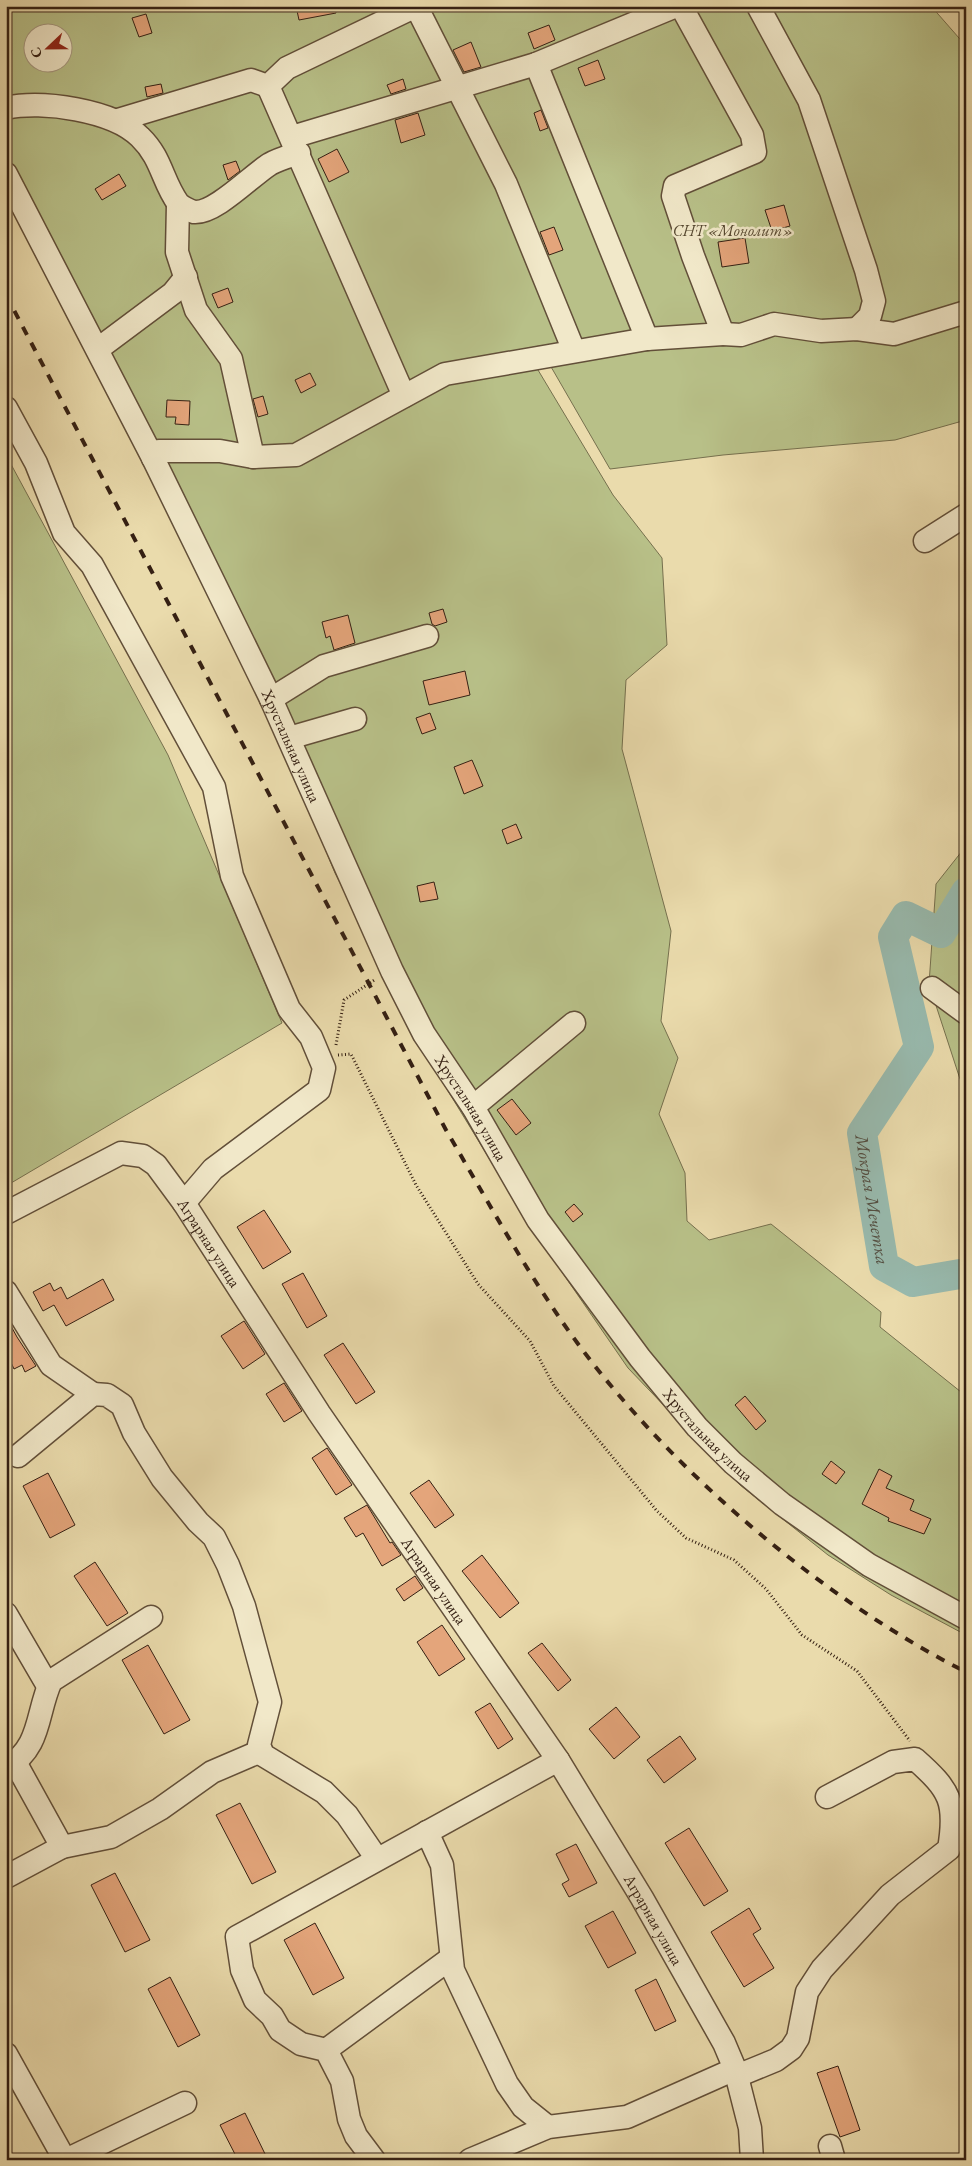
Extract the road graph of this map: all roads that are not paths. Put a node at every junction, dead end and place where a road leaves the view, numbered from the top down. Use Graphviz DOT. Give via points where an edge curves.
graph roads {
  1 [pos="416,6"];
  2 [pos="676,6"];
  3 [pos="681,6"];
  4 [pos="758,6"];
  5 [pos="536,64"];
  6 [pos="268,86"];
  7 [pos="458,86"];
  8 [pos="6,108"];
  9 [pos="118,120"];
  10 [pos="295,145"];
  11 [pos="6,174"];
  12 [pos="178,204"];
  13 [pos="186,277"];
  14 [pos="966,312"];
  15 [pos="856,329"];
  16 [pos="723,334"];
  17 [pos="647,339"];
  18 [pos="98,349"];
  19 [pos="574,350"];
  20 [pos="404,396"];
  21 [pos="6,408"];
  22 [pos="253,457"];
  23 [pos="153,458"];
  24 [pos="966,515"];
  25 [pos="925,541"];
  26 [pos="427,636"];
  27 [pos="271,699"];
  28 [pos="355,719"];
  29 [pos="289,738"];
  30 [pos="932,988"];
  31 [pos="966,1013"];
  32 [pos="574,1024"];
  33 [pos="473,1107"];
  34 [pos="184,1203"];
  35 [pos="6,1213"];
  36 [pos="6,1292"];
  37 [pos="93,1394"];
  38 [pos="18,1456"];
  39 [pos="6,1614"];
  40 [pos="151,1617"];
  41 [pos="966,1618"];
  42 [pos="48,1686"];
  43 [pos="261,1751"];
  44 [pos="558,1760"];
  45 [pos="11,1765"];
  46 [pos="826,1796"];
  47 [pos="427,1832"];
  48 [pos="62,1847"];
  49 [pos="377,1859"];
  50 [pos="6,1877"];
  51 [pos="451,1958"];
  52 [pos="326,2050"];
  53 [pos="6,2054"];
  54 [pos="736,2073"];
  55 [pos="185,2103"];
  56 [pos="548,2127"];
  57 [pos="61,2158"];
  58 [pos="374,2160"];
  59 [pos="470,2160"];
  60 [pos="752,2160"];
  1 -- 6 [label="street" via="287,68"];
  1 -- 7 [label="street"];
  2 -- 5 [label="street"];
  3 -- 16 [label="street" via="752,135 755,152 675,186 673,196"];
  4 -- 15 [label="street" via="809,100 866,270 874,301 870,316"];
  5 -- 7 [label="street"];
  5 -- 17 [label="street"];
  6 -- 9 [label="street" via="251,80"];
  6 -- 10 [label="street"];
  7 -- 10 [label="street"];
  7 -- 19 [label="street" via="506,184"];
  8 -- 9 [label="street" via="34,105"];
  9 -- 12 [label="street" via="140,136 156,156"];
  10 -- 12 [label="street" via="211,208 194,212"];
  10 -- 20 [label="street"];
  11 -- 18 [label="street, Хрустальная улица"];
  12 -- 13 [label="street" via="177,252"];
  13 -- 18 [label="street" via="173,293"];
  13 -- 22 [label="street" via="196,310 231,359"];
  14 -- 15 [label="street" via="894,334"];
  15 -- 16 [label="street" via="821,331 774,324 741,335"];
  16 -- 17 [label="street"];
  17 -- 19 [label="street"];
  18 -- 23 [label="street, Хрустальная улица"];
  19 -- 20 [label="street" via="445,374"];
  20 -- 22 [label="street" via="296,455"];
  21 -- 34 [label="street" via="36,463 64,533 92,565 214,787 232,876 289,1009 311,1037 324,1068 319,1090 213,1169"];
  22 -- 23 [label="street" via="220,451 159,451"];
  23 -- 27 [label="street, Хрустальная улица"];
  24 -- 25 [label="street"];
  26 -- 27 [label="street" via="324,666"];
  27 -- 29 [label="street, Хрустальная улица"];
  28 -- 29 [label="street"];
  29 -- 33 [label="street, Хрустальная улица" via="392,971 424,1034"];
  30 -- 31 [label="street"];
  32 -- 33 [label="street"];
  33 -- 41 [label="street, Хрустальная улица" via="538,1220 640,1358 697,1427 733,1463 790,1509 869,1565"];
  34 -- 35 [label="street, Аграрная улица" via="156,1165 143,1156 122,1153"];
  34 -- 44 [label="street, Аграрная улица" via="319,1413"];
  36 -- 37 [label="street" via="51,1364"];
  37 -- 38 [label="street"];
  37 -- 43 [label="street" via="107,1395 122,1406 134,1433 162,1478 214,1537 228,1565 270,1702 259,1745"];
  39 -- 42 [label="street"];
  40 -- 42 [label="street" via="50,1680"];
  42 -- 45 [label="street" via="32,1741 21,1759"];
  43 -- 48 [label="street" via="212,1772 160,1809 111,1837"];
  43 -- 49 [label="street" via="263,1756 324,1792 347,1815"];
  44 -- 47 [label="street"];
  44 -- 54 [label="street, Аграрная улица" via="642,1898 724,2043"];
  45 -- 48 [label="street"];
  46 -- 54 [label="street" via="894,1762 915,1759 936,1778 950,1798 953,1825 949,1849 890,1895 822,1970 807,1992 798,2038 791,2049 776,2060"];
  47 -- 49 [label="street"];
  47 -- 51 [label="street" via="442,1865"];
  48 -- 50 [label="street"];
  49 -- 52 [label="street" via="237,1937 242,1970 255,2000 272,2016 280,2030 300,2044"];
  51 -- 52 [label="street"];
  51 -- 56 [label="street" via="453,1970 507,2084 523,2107"];
  52 -- 58 [label="street" via="342,2081 349,2120 356,2136"];
  53 -- 57 [label="street"];
  54 -- 56 [label="street" via="627,2117"];
  54 -- 60 [label="street, Аграрная улица" via="750,2128"];
  55 -- 57 [label="street"];
  56 -- 59 [label="street"];
}
